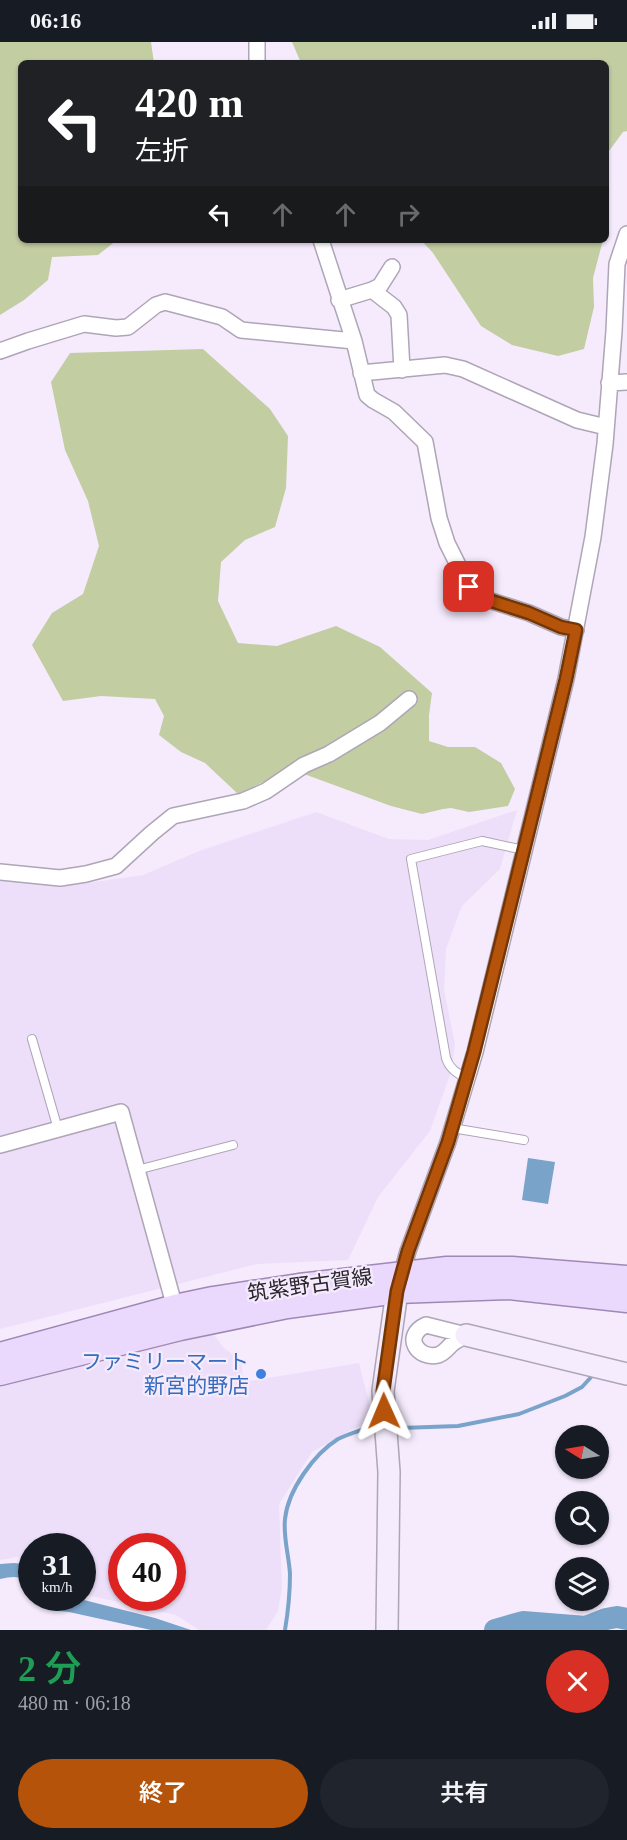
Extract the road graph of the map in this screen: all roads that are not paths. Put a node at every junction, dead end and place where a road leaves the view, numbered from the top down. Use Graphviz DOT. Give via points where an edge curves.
graph roads {
  1 [pos="257,42"];
  2 [pos="257,60"];
  3 [pos="627,234"];
  4 [pos="322,243"];
  5 [pos="392,267"];
  6 [pos="372,290"];
  7 [pos="339,300"];
  8 [pos="354,342"];
  9 [pos="0,351"];
  10 [pos="402,370"];
  11 [pos="361,374"];
  12 [pos="627,382"];
  13 [pos="609,383"];
  14 [pos="606,427"];
  15 [pos="576,630"];
  16 [pos="408,699"];
  17 [pos="524,850"];
  18 [pos="0,872"];
  19 [pos="33,1039"];
  20 [pos="467,1078"];
  21 [pos="452,1128"];
  22 [pos="58,1129"];
  23 [pos="524,1140"];
  24 [pos="0,1145"];
  25 [pos="233,1145"];
  26 [pos="137,1170"];
  27 [pos="627,1278"];
  28 [pos="399,1282"];
  29 [pos="627,1300"];
  30 [pos="178,1317"];
  31 [pos="466,1335"];
  32 [pos="0,1355"];
  33 [pos="0,1373"];
  34 [pos="627,1374"];
  35 [pos="387,1630"];
  1 -- 2 [label="street"];
  3 -- 13 [label="street" via="617,264"];
  4 -- 7 [label="street"];
  5 -- 6 [label="street" via="380,286"];
  6 -- 7 [label="street"];
  6 -- 10 [label="street" via="399,315"];
  7 -- 8 [label="street"];
  8 -- 9 [label="street" via="241,330 222,317 165,302 128,327 84,324"];
  8 -- 11 [label="street"];
  10 -- 11 [label="street"];
  10 -- 14 [label="street" via="445,366 463,369 577,420"];
  11 -- 15 [label="street" via="367,394 394,412 425,442 447,543 476,596"];
  12 -- 13 [label="street"];
  13 -- 14 [label="street"];
  14 -- 15 [label="street" via="593,537"];
  15 -- 17 [label="street"];
  16 -- 18 [label="street" via="380,723 266,791 243,801 173,816 116,866 60,878"];
  17 -- 20 [label="street"];
  17 -- 20 [label="lane" via="482,842 411,858 448,1066"];
  19 -- 22 [label="lane"];
  20 -- 21 [label="street"];
  21 -- 23 [label="lane"];
  21 -- 28 [label="street"];
  22 -- 24 [label="street"];
  22 -- 26 [label="street" via="121,1112"];
  25 -- 26 [label="lane"];
  26 -- 30 [label="street"];
  27 -- 28 [label="main road, 筑紫野古賀線" via="512,1269 447,1269"];
  28 -- 29 [label="main road, 筑紫野古賀線" via="508,1287"];
  28 -- 30 [label="main road, 筑紫野古賀線" via="279,1289 213,1299"];
  28 -- 35 [label="street" via="383,1391 389,1472"];
  30 -- 32 [label="main road, 筑紫野古賀線"];
  30 -- 33 [label="main road, 筑紫野古賀線"];
  31 -- 34 [label="street"];
}
